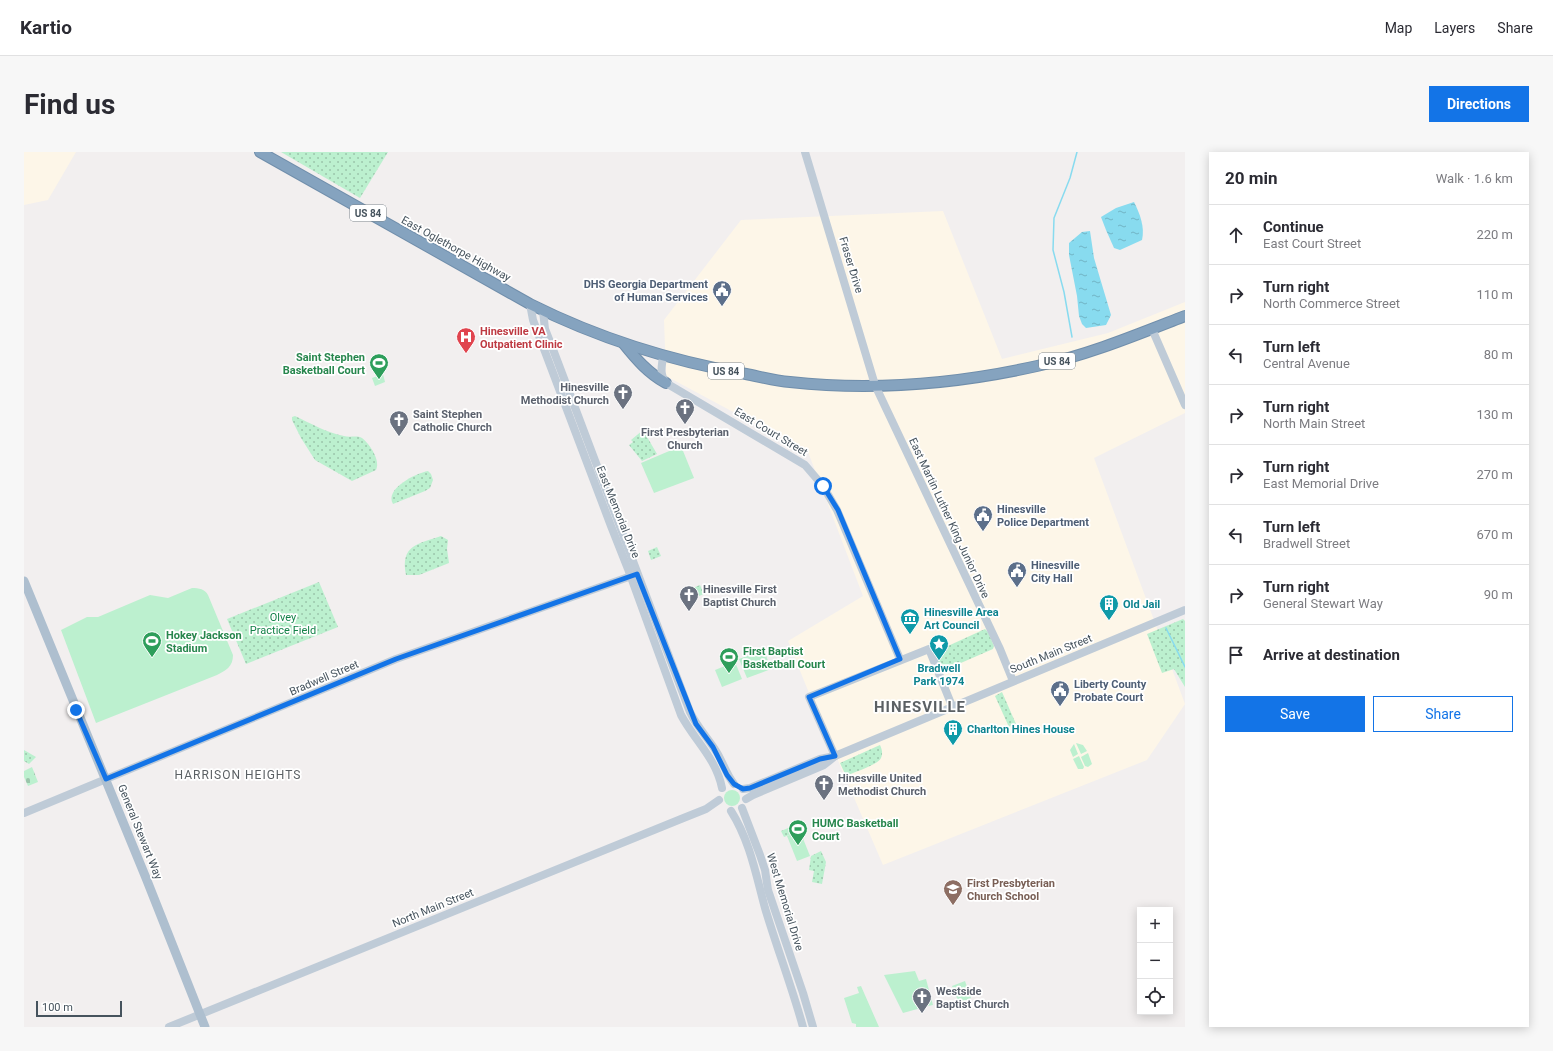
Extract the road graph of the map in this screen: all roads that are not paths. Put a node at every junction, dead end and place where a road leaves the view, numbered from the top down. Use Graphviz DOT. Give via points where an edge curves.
graph roads {
  1 [pos="260,152"];
  2 [pos="806,152"];
  3 [pos="530,304"];
  4 [pos="543,311"];
  5 [pos="1185,316"];
  6 [pos="1152,329"];
  7 [pos="624,344"];
  8 [pos="663,356"];
  9 [pos="666,383"];
  10 [pos="875,386"];
  11 [pos="1185,406"];
  12 [pos="633,575"];
  13 [pos="24,581"];
  14 [pos="1185,610"];
  15 [pos="900,659"];
  16 [pos="1013,681"];
  17 [pos="952,706"];
  18 [pos="835,756"];
  19 [pos="106,779"];
  20 [pos="734,784"];
  21 [pos="722,788"];
  22 [pos="743,789"];
  23 [pos="746,799"];
  24 [pos="720,803"];
  25 [pos="742,808"];
  26 [pos="731,811"];
  27 [pos="24,813"];
  28 [pos="199,1015"];
  29 [pos="170,1027"];
  30 [pos="205,1027"];
  31 [pos="803,1027"];
  32 [pos="813,1027"];
  1 -- 3 [label="highway, East Oglethorpe Highway / US 84"];
  2 -- 10 [label="street, Fraser Drive"];
  3 -- 4 [label="highway, East Oglethorpe Highway / US 84"];
  3 -- 12 [label="street, East Memorial Drive" via="533,320 611,526 628,569"];
  4 -- 7 [label="highway, East Oglethorpe Highway / US 84"];
  4 -- 12 [label="street, East Memorial Drive" via="545,329"];
  5 -- 6 [label="highway, US 84"];
  6 -- 10 [label="highway, US 84" via="1081,355 1038,366 939,382"];
  6 -- 11 [label="street"];
  7 -- 8 [label="highway, US 84"];
  7 -- 9 [label="highway" via="643,366"];
  8 -- 9 [label="street" via="661,372"];
  8 -- 10 [label="highway, US 84" via="725,371 788,382"];
  9 -- 15 [label="street, East Court Street" via="805,465 823,486 838,510"];
  10 -- 16 [label="street, East Martin Luther King Junior Drive"];
  12 -- 19 [label="street, Bradwell Street" via="396,659"];
  12 -- 20 [label="street, East Memorial Drive" via="693,718"];
  12 -- 21 [label="street, East Memorial Drive" via="681,715 708,752"];
  13 -- 19 [label="main road, General Stewart Way"];
  14 -- 16 [label="street, South Main Street"];
  15 -- 17 [label="street" via="929,648"];
  15 -- 18 [label="street" via="809,697"];
  16 -- 17 [label="street, South Main Street"];
  17 -- 18 [label="street, South Main Street"];
  18 -- 22 [label="street" via="820,759"];
  18 -- 23 [label="street" via="824,765"];
  19 -- 27 [label="street, Bradwell Street"];
  19 -- 28 [label="main road, General Stewart Way"];
  20 -- 21 [label="street"];
  20 -- 22 [label="street"];
  21 -- 24 [label="street" via="719,793"];
  22 -- 23 [label="street"];
  23 -- 25 [label="street"];
  24 -- 26 [label="street"];
  24 -- 28 [label="street, North Main Street"];
  25 -- 26 [label="street"];
  25 -- 32 [label="street, West Memorial Drive" via="765,870 768,890"];
  26 -- 31 [label="street, West Memorial Drive" via="754,863 765,908"];
  28 -- 29 [label="street, North Main Street"];
  28 -- 30 [label="main road, General Stewart Way"];
}
